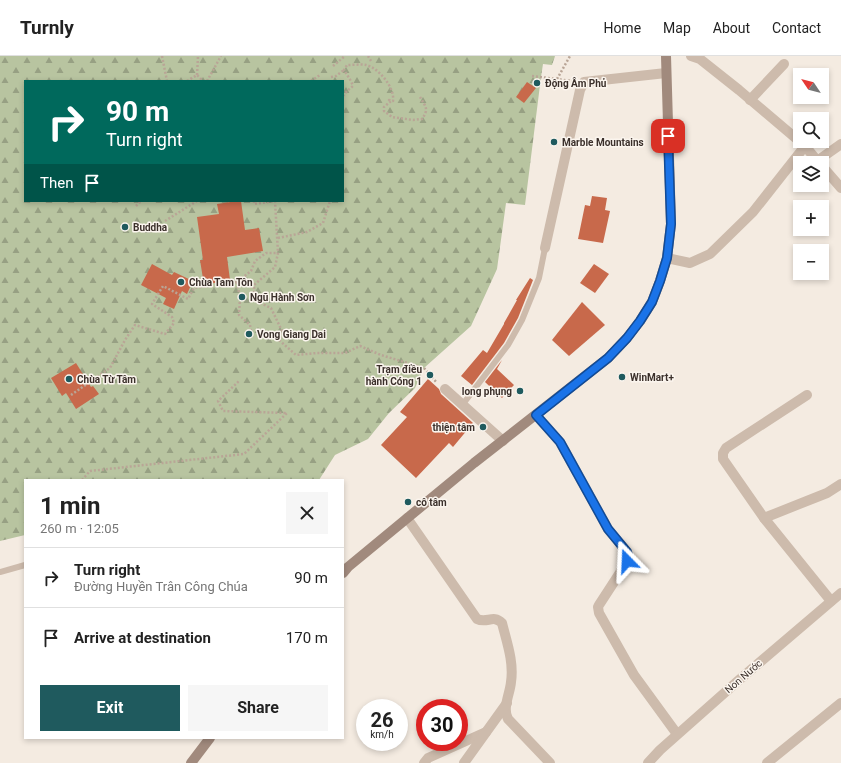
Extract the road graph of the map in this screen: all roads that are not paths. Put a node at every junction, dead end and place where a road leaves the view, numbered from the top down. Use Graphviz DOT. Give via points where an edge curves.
graph roads {
  1 [pos="666,56"];
  2 [pos="691,56"];
  3 [pos="784,64"];
  4 [pos="666,73"];
  5 [pos="750,100"];
  6 [pos="793,136"];
  7 [pos="841,144"];
  8 [pos="803,148"];
  9 [pos="807,148"];
  10 [pos="814,156"];
  11 [pos="828,156"];
  12 [pos="829,174"];
  13 [pos="841,188"];
  14 [pos="545,248"];
  15 [pos="667,258"];
  16 [pos="445,389"];
  17 [pos="807,395"];
  18 [pos="463,404"];
  19 [pos="536,415"];
  20 [pos="503,441"];
  21 [pos="841,484"];
  22 [pos="407,518"];
  23 [pos="764,518"];
  24 [pos="24,565"];
  25 [pos="344,571"];
  26 [pos="0,572"];
  27 [pos="841,593"];
  28 [pos="831,601"];
  29 [pos="507,703"];
  30 [pos="841,703"];
  31 [pos="486,732"];
  32 [pos="678,734"];
  33 [pos="209,739"];
  34 [pos="191,763"];
  35 [pos="424,763"];
  36 [pos="464,763"];
  37 [pos="550,763"];
  38 [pos="648,763"];
  39 [pos="767,763"];
  1 -- 4 [label="street"];
  2 -- 5 [label="street" via="700,59"];
  3 -- 5 [label="street"];
  4 -- 14 [label="street" via="584,82 580,90"];
  4 -- 15 [label="street" via="671,224"];
  5 -- 6 [label="street"];
  7 -- 11 [label="street"];
  8 -- 15 [label="street" via="753,212 710,254 690,263"];
  9 -- 10 [label="street"];
  12 -- 13 [label="street"];
  14 -- 18 [label="lane" via="539,278 522,320 508,345"];
  15 -- 19 [label="street" via="652,302 627,338 608,358"];
  16 -- 18 [label="street"];
  17 -- 23 [label="street" via="726,448 723,453 723,459"];
  18 -- 20 [label="street"];
  19 -- 20 [label="street"];
  19 -- 32 [label="street" via="560,442 608,529 627,552 625,565 599,605 599,613 634,675"];
  20 -- 22 [label="street"];
  21 -- 23 [label="street" via="827,493"];
  22 -- 25 [label="street"];
  22 -- 29 [label="street" via="477,619 496,619 502,623 512,674"];
  23 -- 28 [label="street"];
  24 -- 26 [label="lane"];
  27 -- 28 [label="street, Non Nước"];
  28 -- 32 [label="street, Non Nước"];
  29 -- 31 [label="street"];
  29 -- 37 [label="street" via="505,711 508,720"];
  30 -- 39 [label="street"];
  31 -- 35 [label="street" via="428,758"];
  31 -- 36 [label="street"];
  32 -- 38 [label="street, Non Nước"];
  33 -- 34 [label="street"];
}
